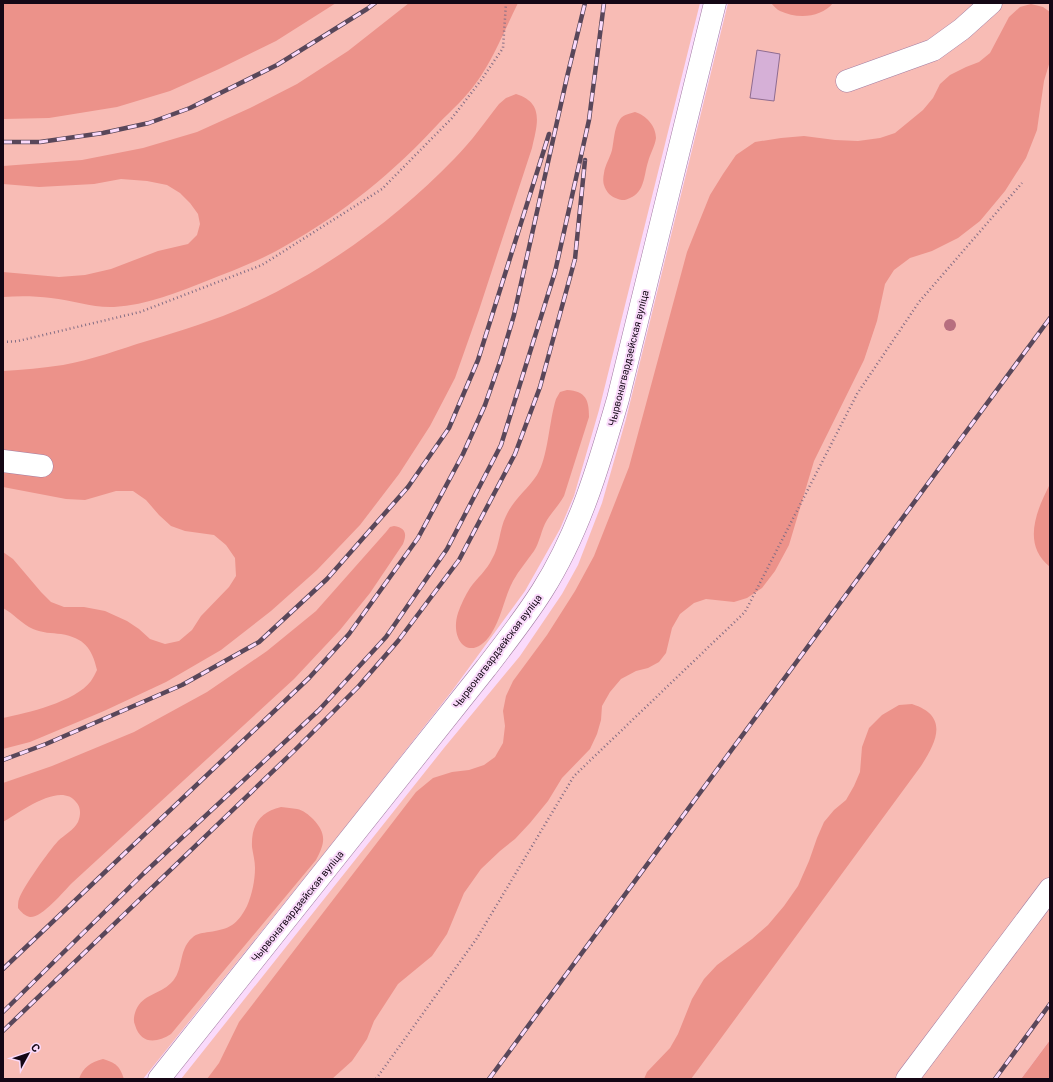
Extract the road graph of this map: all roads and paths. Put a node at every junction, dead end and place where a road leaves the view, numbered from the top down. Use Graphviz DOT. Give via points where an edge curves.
graph roads {
  1 [pos="506,3"];
  2 [pos="715,3"];
  3 [pos="991,3"];
  4 [pos="847,81"];
  5 [pos="1022,183"];
  6 [pos="3,342"];
  7 [pos="3,461"];
  8 [pos="42,466"];
  9 [pos="1050,889"];
  10 [pos="159,1079"];
  11 [pos="376,1079"];
  12 [pos="907,1079"];
  1 -- 6 [label="path" via="503,48 452,118 382,189 262,265 140,312 18,341"];
  2 -- 10 [label="street, Чырвонагвардзейская вуліца" via="618,399 580,516 560,558 542,590 486,668"];
  3 -- 4 [label="street" via="933,50"];
  5 -- 11 [label="path" via="918,302 858,394 745,612 574,776 477,938"];
  7 -- 8 [label="street"];
  9 -- 12 [label="street"];
}
